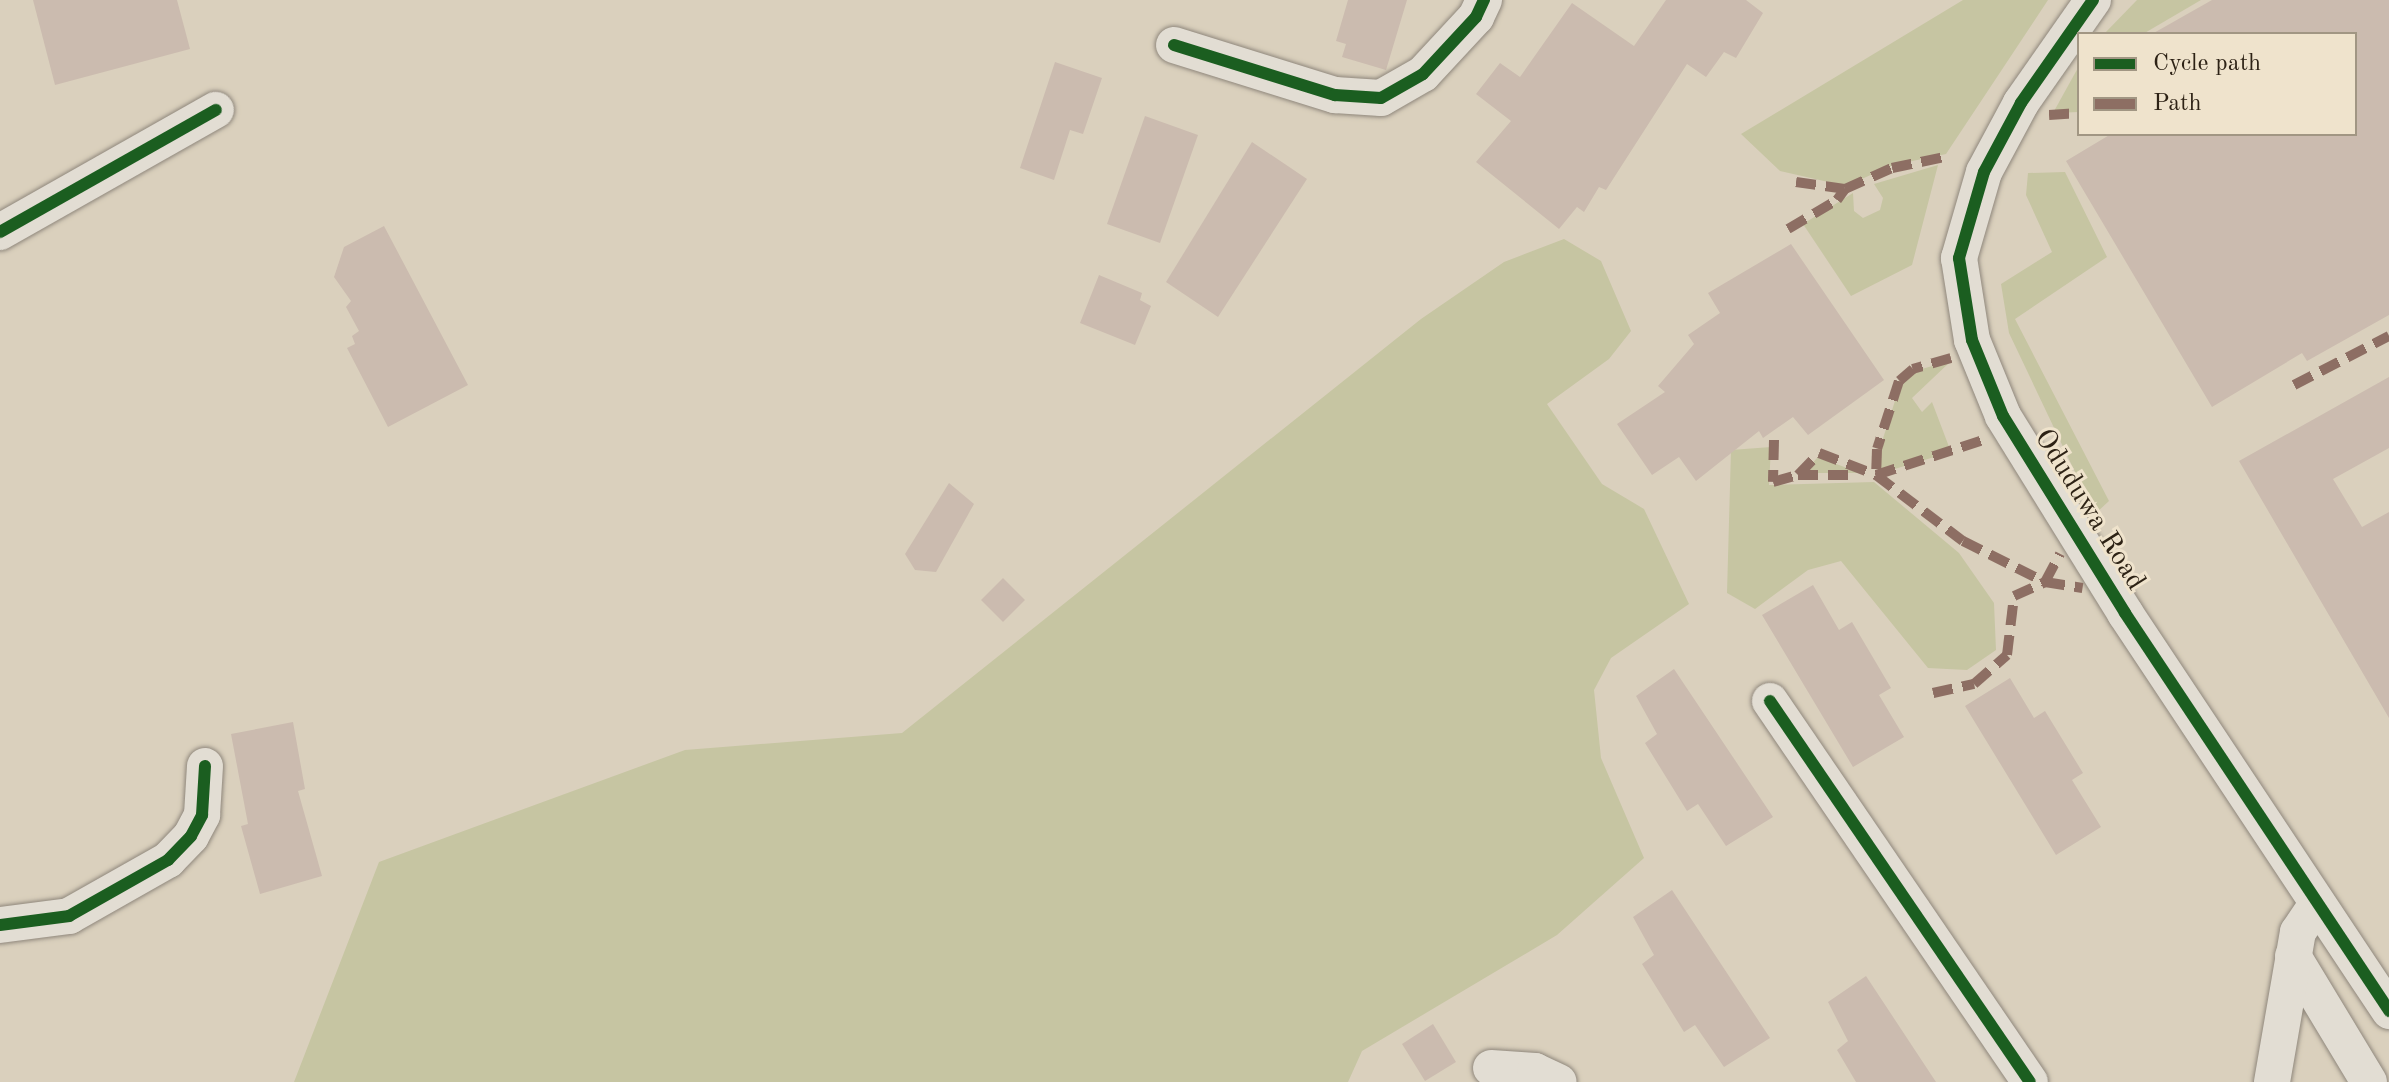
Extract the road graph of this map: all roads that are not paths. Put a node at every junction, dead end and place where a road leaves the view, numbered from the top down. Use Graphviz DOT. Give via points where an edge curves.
graph roads {
  1 [pos="1484,0"];
  2 [pos="2093,0"];
  3 [pos="1174,45"];
  4 [pos="216,110"];
  5 [pos="0,232"];
  6 [pos="1770,701"];
  7 [pos="205,766"];
  8 [pos="2316,905"];
  9 [pos="0,925"];
  10 [pos="2293,956"];
  11 [pos="2389,1011"];
  12 [pos="1491,1068"];
  13 [pos="1559,1082"];
  14 [pos="2030,1082"];
  15 [pos="2272,1082"];
  16 [pos="2369,1082"];
  1 -- 3 [label="street" via="1476,17 1423,74 1381,98 1335,95"];
  2 -- 8 [label="street, Oduduwa Road" via="2021,103 1984,172 1959,258 1972,340 2003,416"];
  4 -- 5 [label="street"];
  6 -- 14 [label="street"];
  7 -- 9 [label="street" via="202,815 168,860 69,916"];
  8 -- 10 [label="street" via="2298,932"];
  8 -- 11 [label="street, Oduduwa Road"];
  10 -- 15 [label="street"];
  10 -- 16 [label="street"];
  12 -- 13 [label="street" via="1535,1071"];
}
